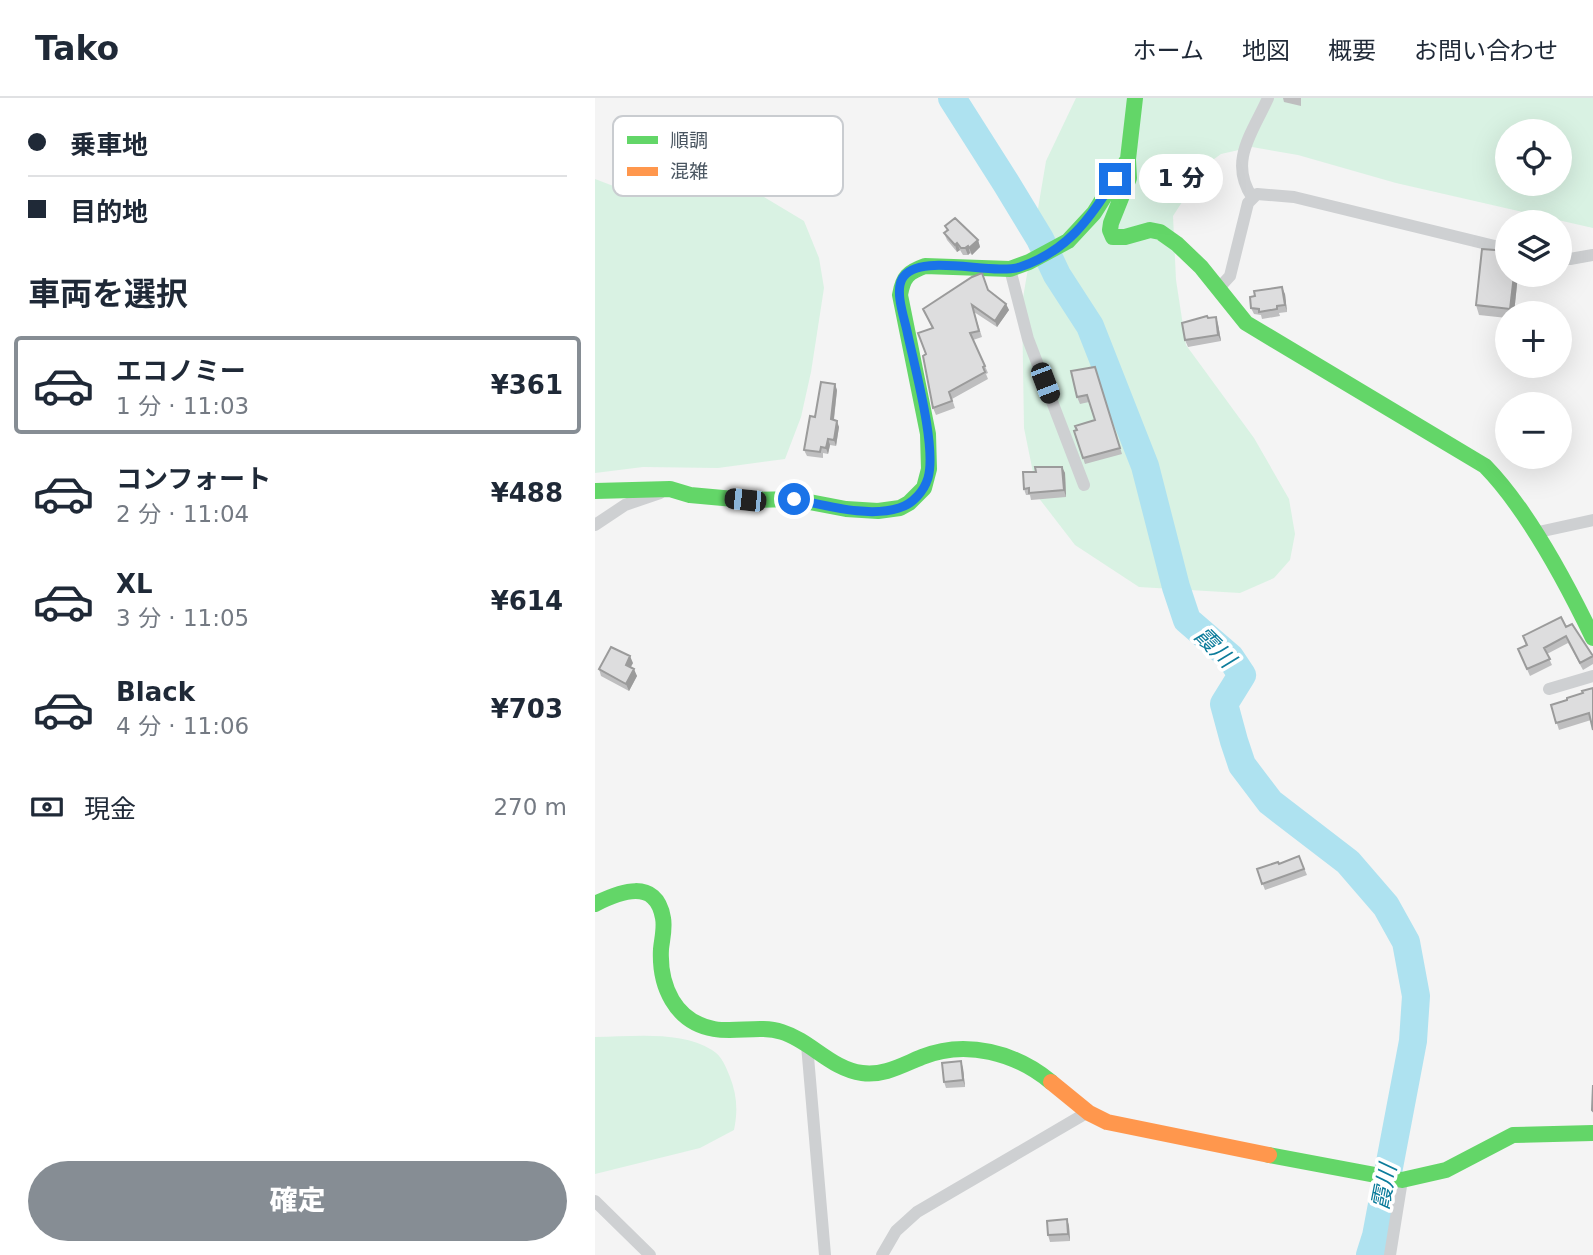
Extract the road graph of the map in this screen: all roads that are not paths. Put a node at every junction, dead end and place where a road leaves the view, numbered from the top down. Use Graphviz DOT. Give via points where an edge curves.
graph roads {
  1 [pos="1135,98"];
  2 [pos="1268,98"];
  3 [pos="1128,159"];
  4 [pos="1252,197"];
  5 [pos="1495,246"];
  6 [pos="1593,255"];
  7 [pos="1572,259"];
  8 [pos="1010,269"];
  9 [pos="1217,289"];
  10 [pos="1084,485"];
  11 [pos="670,489"];
  12 [pos="595,491"];
  13 [pos="1593,520"];
  14 [pos="595,525"];
  15 [pos="1534,533"];
  16 [pos="1593,638"];
  17 [pos="1593,676"];
  18 [pos="1549,689"];
  19 [pos="595,904"];
  20 [pos="807,1045"];
  21 [pos="1088,1112"];
  22 [pos="1593,1133"];
  23 [pos="1399,1180"];
  24 [pos="595,1201"];
  25 [pos="650,1255"];
  26 [pos="825,1255"];
  27 [pos="882,1255"];
  28 [pos="1390,1255"];
  1 -- 3 [label="street"];
  2 -- 4 [label="street" via="1241,156 1243,179"];
  3 -- 8 [label="street" via="1086,223 1067,243"];
  3 -- 9 [label="street" via="1129,178 1111,223 1113,237 1160,232 1201,267"];
  4 -- 5 [label="street" via="1294,197"];
  4 -- 9 [label="street" via="1230,276"];
  6 -- 7 [label="street"];
  8 -- 10 [label="street" via="1028,340"];
  8 -- 11 [label="street" via="934,265 914,269 902,278 900,295 928,434 929,469 924,488 909,503 890,509 846,509 794,499 745,500"];
  9 -- 15 [label="street" via="1246,323 1485,466"];
  11 -- 12 [label="street"];
  11 -- 14 [label="street" via="625,505"];
  13 -- 15 [label="street"];
  15 -- 16 [label="street" via="1573,595"];
  17 -- 18 [label="street"];
  19 -- 20 [label="street" via="626,890 649,895 660,906 662,979 668,998 685,1018 725,1031 784,1032"];
  20 -- 21 [label="street" via="847,1070 863,1074 953,1050 999,1053 1023,1062"];
  20 -- 26 [label="street"];
  21 -- 23 [label="street" via="1139,1130"];
  21 -- 27 [label="street" via="917,1212 896,1231"];
  22 -- 23 [label="street" via="1513,1135 1446,1170"];
  23 -- 28 [label="street"];
  24 -- 25 [label="street"];
}
